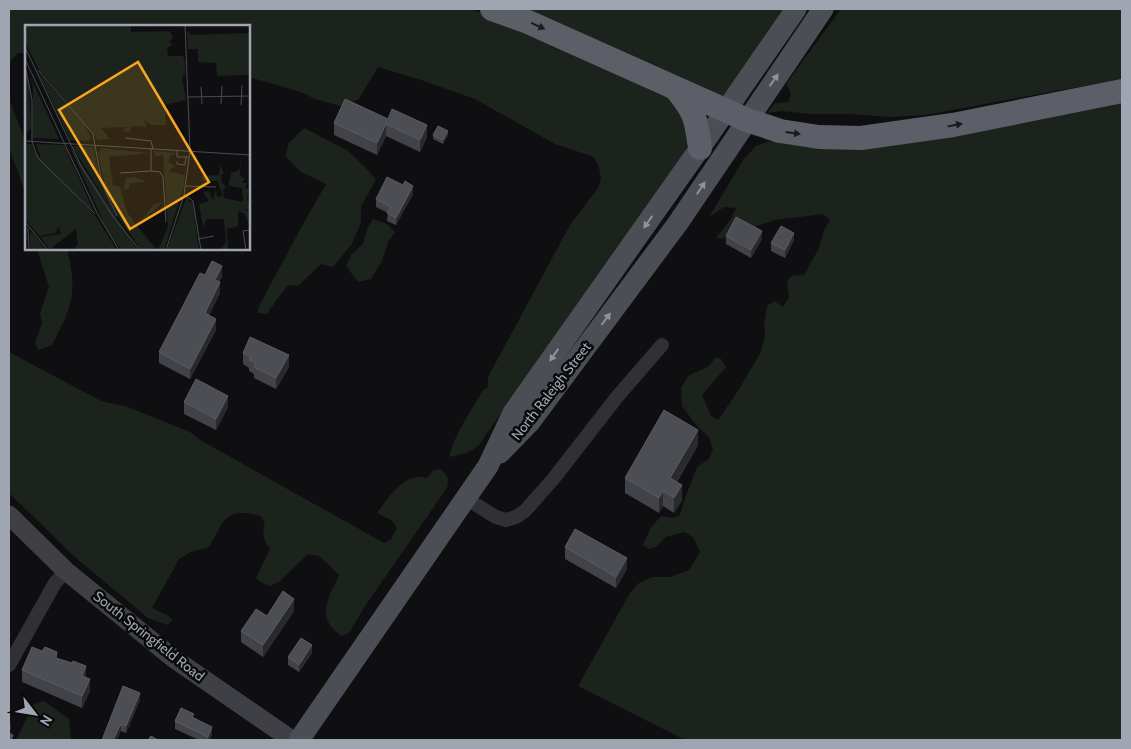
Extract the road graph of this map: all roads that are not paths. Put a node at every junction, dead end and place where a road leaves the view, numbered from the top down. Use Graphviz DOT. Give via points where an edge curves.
graph roads {
  1 [pos="492,9"];
  2 [pos="796,9"];
  3 [pos="823,9"];
  4 [pos="675,88"];
  5 [pos="1122,91"];
  6 [pos="725,110"];
  7 [pos="747,120"];
  8 [pos="700,148"];
  9 [pos="662,345"];
  10 [pos="488,466"];
  11 [pos="465,498"];
  12 [pos="10,520"];
  13 [pos="66,571"];
  14 [pos="9,664"];
  15 [pos="292,740"];
  16 [pos="299,740"];
  1 -- 4 [label="highway, one-way"];
  2 -- 6 [label="main road, North Raleigh Street"];
  7 -- 3 [label="main road, North Raleigh Street, one-way"];
  4 -- 6 [label="highway"];
  4 -- 8 [label="highway" via="690,105"];
  7 -- 5 [label="highway, one-way" via="780,131 819,137 861,138 953,126"];
  6 -- 7 [label="highway"];
  6 -- 8 [label="main road, North Raleigh Street"];
  10 -- 7 [label="main road, North Raleigh Street, one-way" via="536,414 678,223"];
  8 -- 10 [label="main road, North Raleigh Street, one-way" via="512,413"];
  9 -- 11 [label="street" via="525,511 506,520"];
  10 -- 11 [label="main road"];
  11 -- 16 [label="main road"];
  12 -- 13 [label="main road, South Springfield Road"];
  13 -- 14 [label="street" via="55,583"];
  13 -- 15 [label="main road, South Springfield Road" via="173,658"];
}
